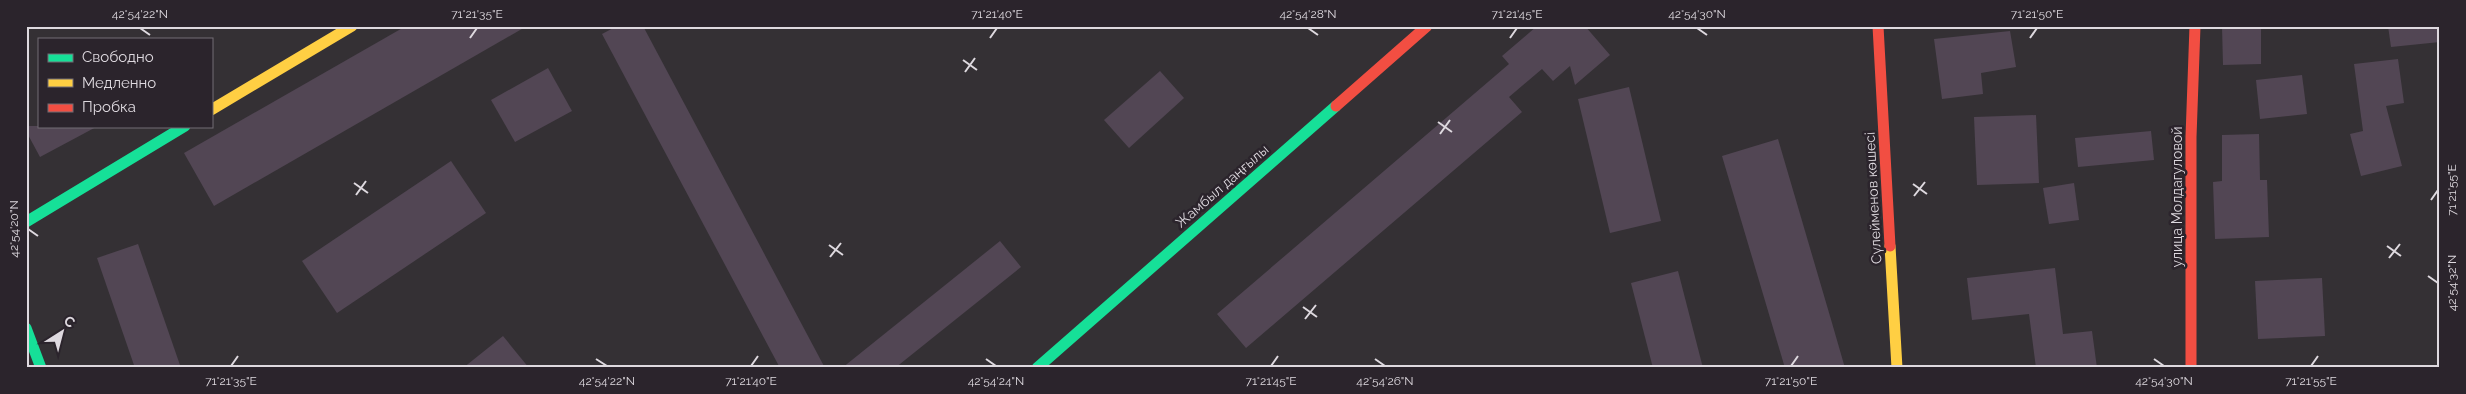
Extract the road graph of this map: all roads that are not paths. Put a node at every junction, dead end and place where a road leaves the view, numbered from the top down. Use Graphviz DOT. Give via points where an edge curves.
graph roads {
  1 [pos="352,26"];
  2 [pos="1426,26"];
  3 [pos="1878,26"];
  4 [pos="2195,26"];
  5 [pos="212,109"];
  6 [pos="182,128"];
  7 [pos="26,222"];
  8 [pos="26,328"];
  9 [pos="40,368"];
  10 [pos="1037,368"];
  11 [pos="1897,368"];
  12 [pos="2191,368"];
  1 -- 5 [label="main road"];
  2 -- 10 [label="main road, Жамбыл даңғылы"];
  3 -- 11 [label="main road, Сүлейменов көшесі"];
  4 -- 12 [label="main road, улица Молдагуловой" via="2191,137"];
  6 -- 7 [label="main road"];
  8 -- 9 [label="main road"];
}
